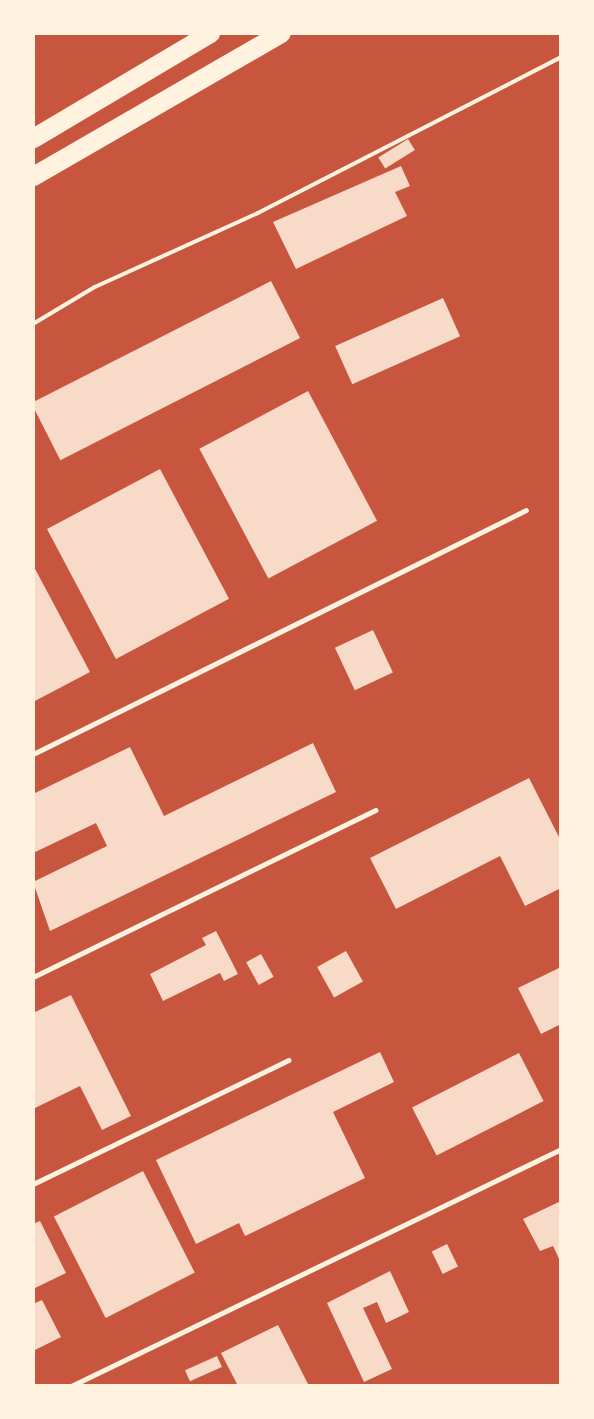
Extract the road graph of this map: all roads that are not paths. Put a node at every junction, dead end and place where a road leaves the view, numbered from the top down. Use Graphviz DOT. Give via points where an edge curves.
graph roads {
  1 [pos="210,33"];
  2 [pos="281,33"];
  3 [pos="33,138"];
  4 [pos="33,176"];
  5 [pos="526,510"];
  6 [pos="33,754"];
  7 [pos="375,810"];
  8 [pos="33,977"];
  9 [pos="288,1060"];
  10 [pos="561,1149"];
  11 [pos="33,1184"];
  12 [pos="71,1386"];
  1 -- 3 [label="highway"];
  2 -- 4 [label="highway"];
  5 -- 6 [label="lane"];
  7 -- 8 [label="lane"];
  9 -- 11 [label="lane"];
  10 -- 12 [label="lane"];
}
